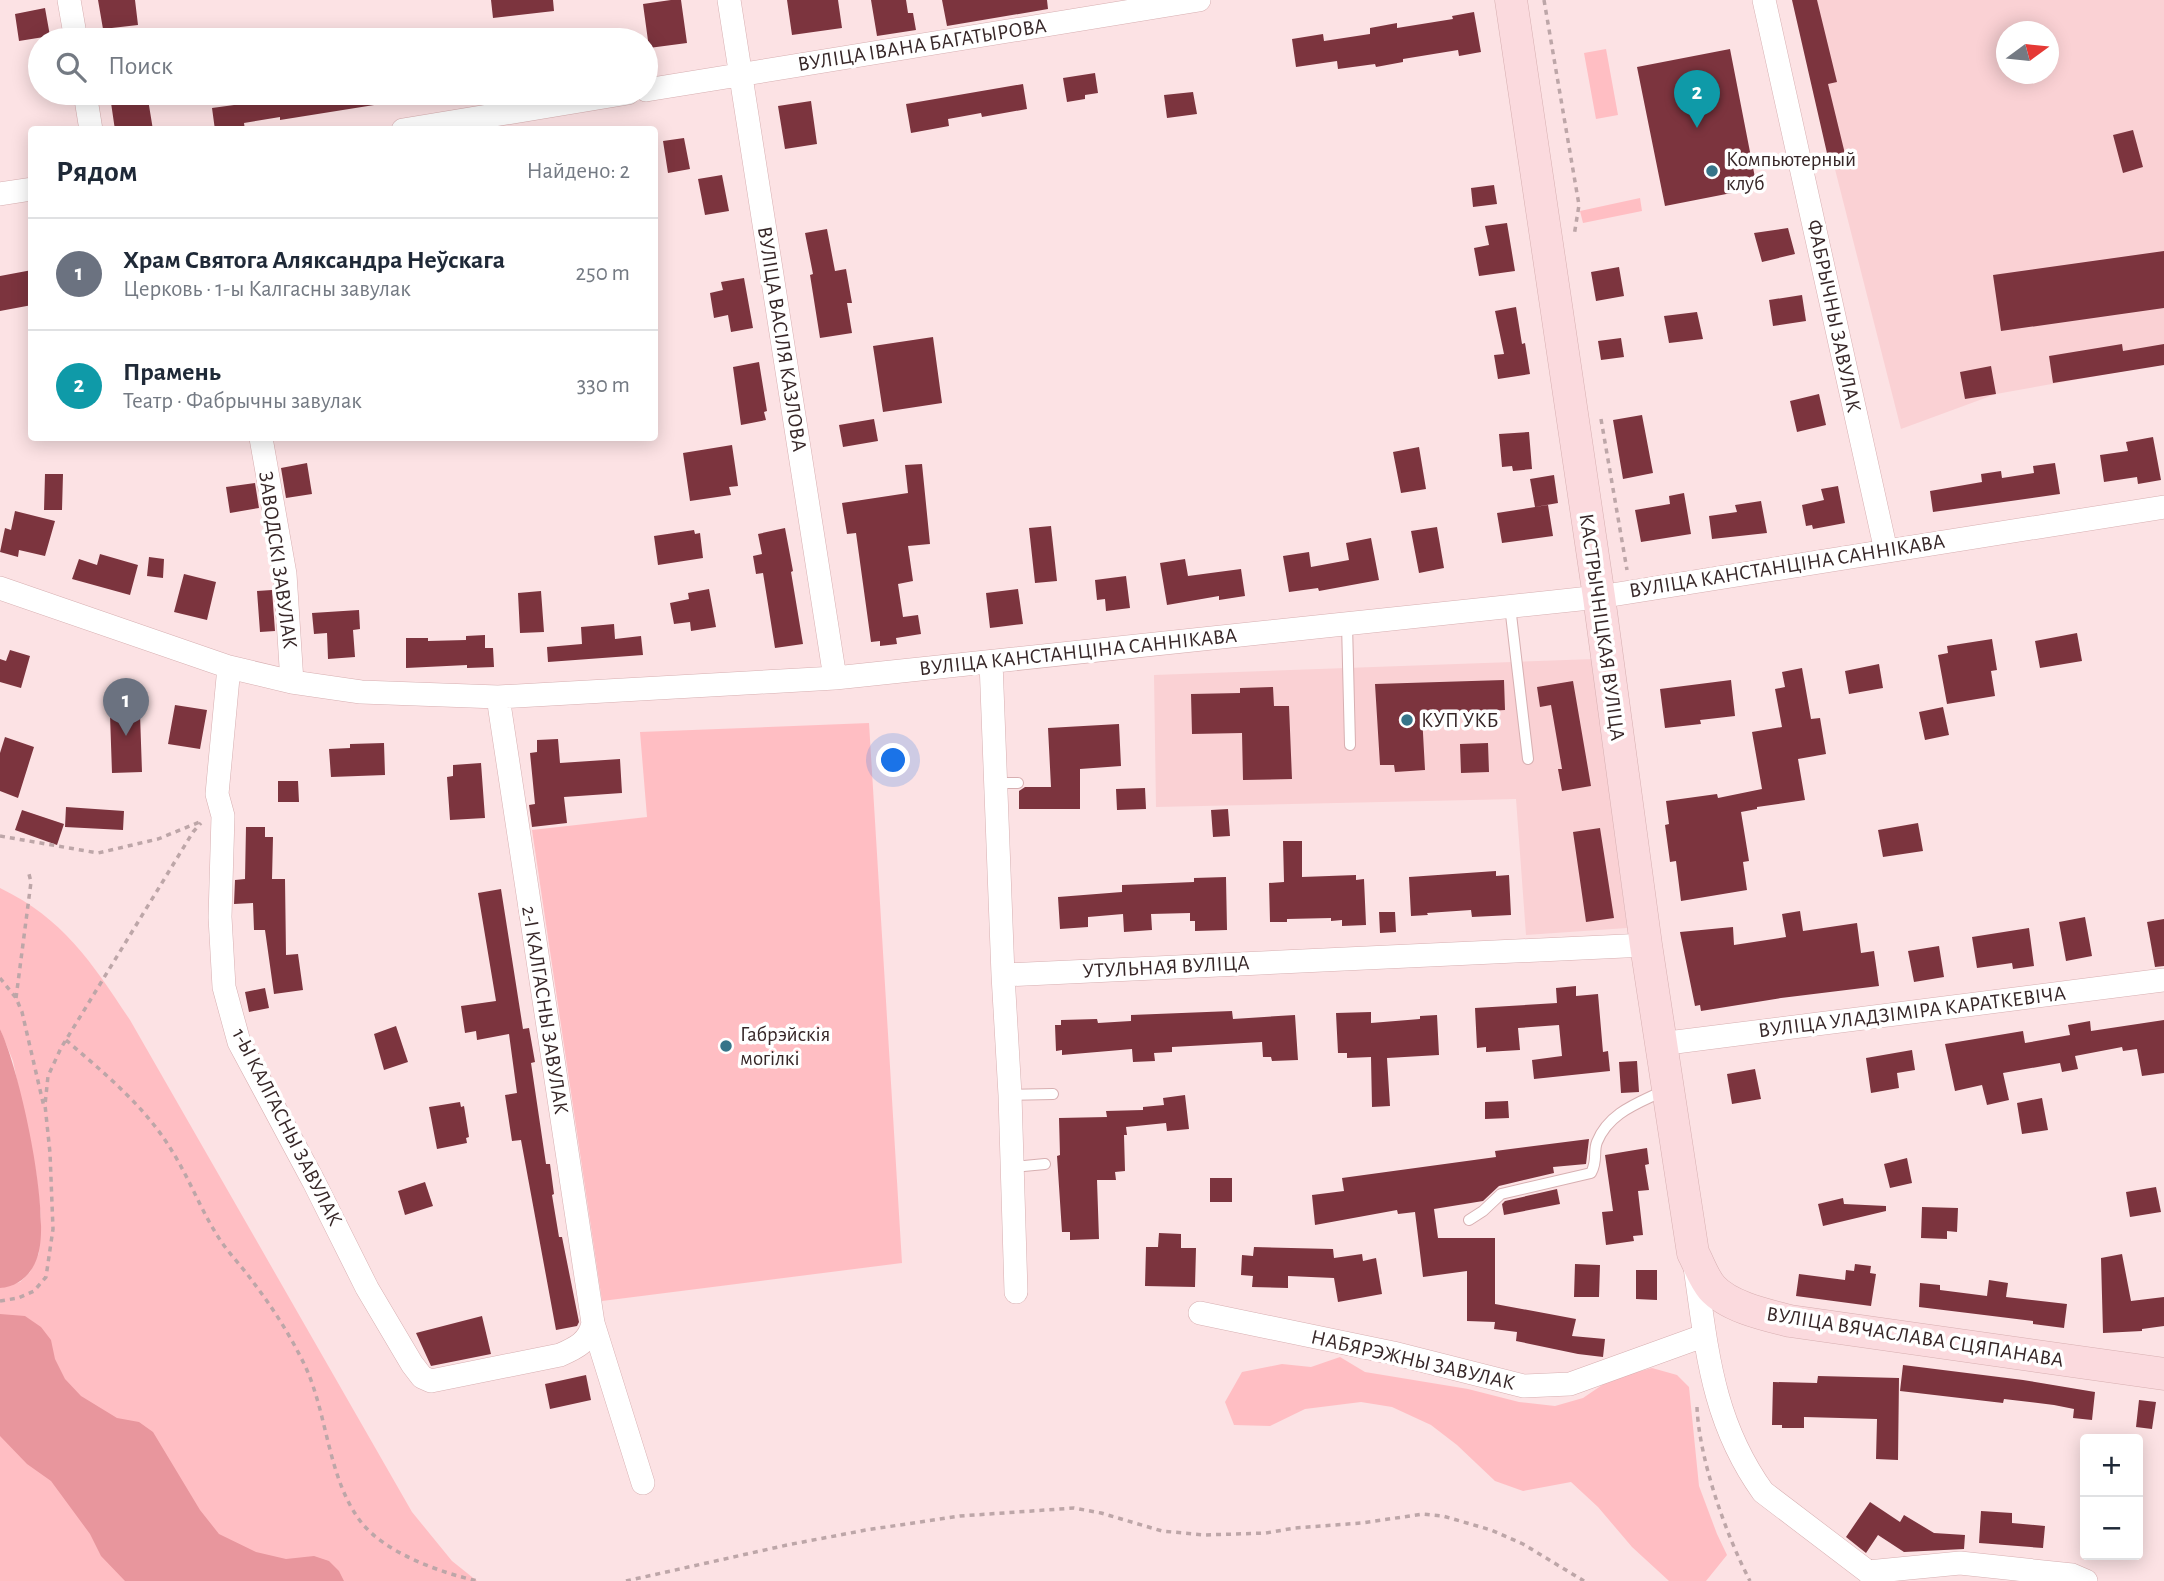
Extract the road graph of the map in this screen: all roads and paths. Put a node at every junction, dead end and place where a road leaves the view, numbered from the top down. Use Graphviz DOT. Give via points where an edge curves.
graph roads {
  1 [pos="69,0"];
  2 [pos="729,0"];
  3 [pos="1199,0"];
  4 [pos="1511,0"];
  5 [pos="1544,0"];
  6 [pos="1764,0"];
  7 [pos="74,28"];
  8 [pos="741,74"];
  9 [pos="658,88"];
  10 [pos="87,105"];
  11 [pos="555,105"];
  12 [pos="90,126"];
  13 [pos="427,126"];
  14 [pos="28,190"];
  15 [pos="0,194"];
  16 [pos="1573,237"];
  17 [pos="1600,413"];
  18 [pos="262,441"];
  19 [pos="2164,507"];
  20 [pos="1886,551"];
  21 [pos="0,588"];
  22 [pos="1631,591"];
  23 [pos="1599,597"];
  24 [pos="1510,606"];
  25 [pos="1347,624"];
  26 [pos="991,662"];
  27 [pos="229,667"];
  28 [pos="835,678"];
  29 [pos="292,682"];
  30 [pos="498,697"];
  31 [pos="1350,745"];
  32 [pos="1528,759"];
  33 [pos="217,794"];
  34 [pos="204,820"];
  35 [pos="0,836"];
  36 [pos="28,870"];
  37 [pos="1646,945"];
  38 [pos="1003,975"];
  39 [pos="0,978"];
  40 [pos="2164,980"];
  41 [pos="16,998"];
  42 [pos="66,1040"];
  43 [pos="1660,1044"];
  44 [pos="1668,1089"];
  45 [pos="1053,1094"];
  46 [pos="1010,1095"];
  47 [pos="46,1116"];
  48 [pos="1045,1164"];
  49 [pos="1013,1167"];
  50 [pos="1469,1220"];
  51 [pos="1693,1254"];
  52 [pos="1016,1292"];
  53 [pos="0,1301"];
  54 [pos="1200,1313"];
  55 [pos="593,1323"];
  56 [pos="1703,1336"];
  57 [pos="2164,1374"];
  58 [pos="1697,1396"];
  59 [pos="643,1483"];
  60 [pos="1874,1576"];
  61 [pos="478,1581"];
  62 [pos="626,1581"];
  63 [pos="1584,1581"];
  64 [pos="1750,1581"];
  65 [pos="2086,1581"];
  1 -- 7 [label="street"];
  2 -- 8 [label="street, ВУЛІЦА ВАСІЛЯ КАЗЛОВА"];
  3 -- 8 [label="street, ВУЛІЦА ІВАНА БАГАТЫРОВА"];
  4 -- 23 [label="main road, КАСТРЫЧНІЦКАЯ ВУЛІЦА"];
  5 -- 16 [label="path" via="1579,205"];
  6 -- 20 [label="street, ФАБРЫЧНЫ ЗАВУЛАК"];
  8 -- 9 [label="street, ВУЛІЦА ІВАНА БАГАТЫРОВА"];
  8 -- 28 [label="street, ВУЛІЦА ВАСІЛЯ КАЗЛОВА"];
  10 -- 12 [label="street"];
  11 -- 13 [label="street"];
  14 -- 15 [label="street"];
  17 -- 22 [label="path"];
  18 -- 29 [label="street, ЗАВОДСКІ ЗАВУЛАК" via="285,574"];
  19 -- 20 [label="street, ВУЛІЦА КАНСТАНЦІНА САННІКАВА"];
  20 -- 22 [label="street, ВУЛІЦА КАНСТАНЦІНА САННІКАВА"];
  21 -- 27 [label="street, ВУЛІЦА КАНСТАНЦІНА САННІКАВА"];
  22 -- 23 [label="street, ВУЛІЦА КАНСТАНЦІНА САННІКАВА"];
  23 -- 24 [label="street, ВУЛІЦА КАНСТАНЦІНА САННІКАВА"];
  23 -- 37 [label="main road, КАСТРЫЧНІЦКАЯ ВУЛІЦА"];
  24 -- 25 [label="street, ВУЛІЦА КАНСТАНЦІНА САННІКАВА"];
  24 -- 32 [label="lane"];
  25 -- 26 [label="street, ВУЛІЦА КАНСТАНЦІНА САННІКАВА"];
  25 -- 31 [label="lane"];
  26 -- 28 [label="street, ВУЛІЦА КАНСТАНЦІНА САННІКАВА"];
  26 -- 38 [label="street" via="1008,783"];
  27 -- 29 [label="street, ВУЛІЦА КАНСТАНЦІНА САННІКАВА"];
  27 -- 33 [label="street, 1-Ы КАЛГАСНЫ ЗАВУЛАК"];
  28 -- 30 [label="street, ВУЛІЦА КАНСТАНЦІНА САННІКАВА"];
  29 -- 30 [label="street, ВУЛІЦА КАНСТАНЦІНА САННІКАВА" via="361,692"];
  30 -- 55 [label="street, 2-І КАЛГАСНЫ ЗАВУЛАК"];
  33 -- 34 [label="path"];
  33 -- 55 [label="street, 1-Ы КАЛГАСНЫ ЗАВУЛАК" via="223,817 220,917 224,987 239,1042 412,1364 430,1381 560,1355 586,1339"];
  34 -- 35 [label="path" via="158,839 98,853"];
  34 -- 42 [label="path"];
  36 -- 41 [label="path" via="31,882"];
  37 -- 38 [label="street, УТУЛЬНАЯ ВУЛІЦА"];
  37 -- 43 [label="main road, КАСТРЫЧНІЦКАЯ ВУЛІЦА"];
  38 -- 46 [label="street"];
  39 -- 41 [label="path"];
  40 -- 43 [label="street, ВУЛІЦА УЛАДЗІМІРА КАРАТКЕВІЧА"];
  41 -- 47 [label="path"];
  42 -- 47 [label="path" via="48,1076"];
  42 -- 61 [label="path" via="110,1077 154,1124 218,1237 283,1326 306,1367 339,1477 361,1522 392,1549"];
  43 -- 44 [label="main road, КАСТРЫЧНІЦКАЯ ВУЛІЦА"];
  44 -- 50 [label="lane" via="1617,1113 1597,1142 1591,1173 1502,1194"];
  44 -- 51 [label="main road, КАСТРЫЧНІЦКАЯ ВУЛІЦА"];
  45 -- 46 [label="lane"];
  46 -- 49 [label="street"];
  47 -- 53 [label="path" via="53,1229 46,1277 34,1291"];
  48 -- 49 [label="lane"];
  49 -- 52 [label="street"];
  51 -- 56 [label="street"];
  51 -- 57 [label="main road, ВУЛІЦА ВЯЧАСЛАВА СЦЯПАНАВА" via="1712,1289 1756,1313"];
  54 -- 56 [label="street, НАБЯРЭЖНЫ ЗАВУЛАК" via="1524,1386 1570,1384"];
  55 -- 59 [label="street, 2-І КАЛГАСНЫ ЗАВУЛАК"];
  56 -- 60 [label="street" via="1719,1404 1752,1477 1763,1492"];
  58 -- 64 [label="path" via="1698,1421 1715,1492"];
  60 -- 65 [label="street" via="1960,1563 2072,1575"];
  62 -- 63 [label="path" via="891,1526 1074,1508 1162,1531 1215,1535 1350,1525 1423,1514 1491,1530"];
}
